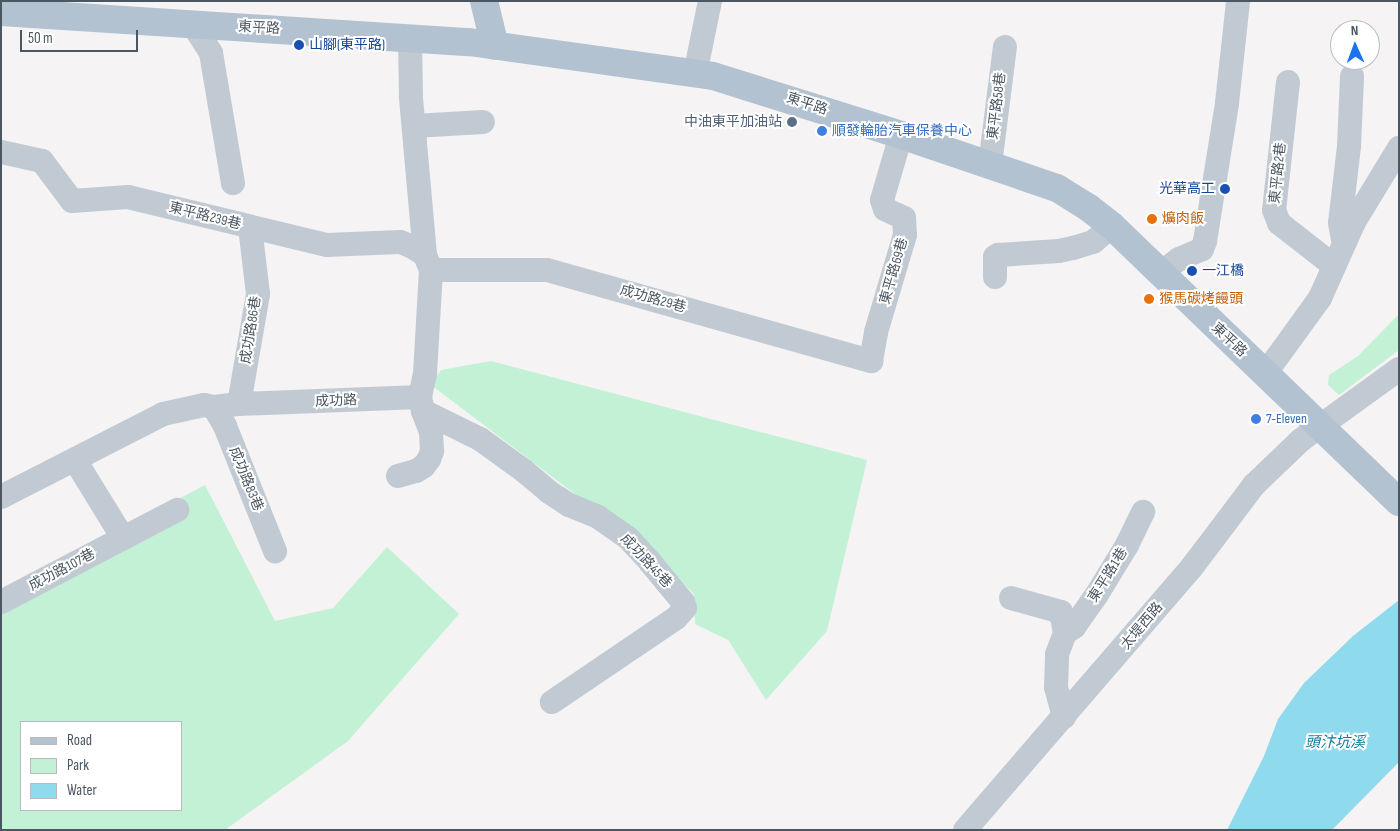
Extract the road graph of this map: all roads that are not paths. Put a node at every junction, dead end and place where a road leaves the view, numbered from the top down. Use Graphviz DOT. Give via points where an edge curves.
graph roads {
  1 [pos="484,1"];
  2 [pos="710,1"];
  3 [pos="1238,1"];
  4 [pos="1,12"];
  5 [pos="193,25"];
  6 [pos="410,38"];
  7 [pos="495,46"];
  8 [pos="1005,47"];
  9 [pos="695,74"];
  10 [pos="1352,76"];
  11 [pos="1288,82"];
  12 [pos="484,122"];
  13 [pos="414,126"];
  14 [pos="901,135"];
  15 [pos="1399,148"];
  16 [pos="1,152"];
  17 [pos="219,158"];
  18 [pos="990,165"];
  19 [pos="233,182"];
  20 [pos="1112,226"];
  21 [pos="250,227"];
  22 [pos="1344,244"];
  23 [pos="428,262"];
  24 [pos="1334,266"];
  25 [pos="1161,273"];
  26 [pos="994,277"];
  27 [pos="871,361"];
  28 [pos="1399,369"];
  29 [pos="1265,374"];
  30 [pos="239,404"];
  31 [pos="422,404"];
  32 [pos="214,407"];
  33 [pos="1321,427"];
  34 [pos="75,460"];
  35 [pos="398,476"];
  36 [pos="1,497"];
  37 [pos="1399,502"];
  38 [pos="177,510"];
  39 [pos="1143,512"];
  40 [pos="123,538"];
  41 [pos="275,551"];
  42 [pos="1011,598"];
  43 [pos="1,602"];
  44 [pos="1065,633"];
  45 [pos="552,702"];
  46 [pos="1064,717"];
  47 [pos="965,830"];
  1 -- 7 [label="main road"];
  2 -- 9 [label="street"];
  3 -- 25 [label="street" via="1227,103 1202,249 1179,259"];
  4 -- 5 [label="main road, 東平路"];
  5 -- 6 [label="main road, 東平路"];
  5 -- 17 [label="street"];
  5 -- 19 [label="street" via="211,53"];
  6 -- 7 [label="main road, 東平路"];
  6 -- 13 [label="street"];
  7 -- 9 [label="main road, 東平路"];
  8 -- 18 [label="street, 東平路58巷"];
  9 -- 14 [label="main road, 東平路" via="728,80"];
  10 -- 22 [label="street" via="1349,146 1340,223"];
  11 -- 24 [label="street, 東平路2巷" via="1274,210 1279,223"];
  12 -- 13 [label="street"];
  13 -- 23 [label="street"];
  14 -- 18 [label="main road, 東平路"];
  14 -- 27 [label="street, 東平路69巷" via="882,200 885,209 904,218 905,235 876,332"];
  15 -- 22 [label="street"];
  16 -- 21 [label="street, 東平路239巷" via="42,161 72,201 128,197"];
  18 -- 20 [label="main road, 東平路" via="1057,188"];
  20 -- 25 [label="main road, 東平路"];
  20 -- 26 [label="street" via="1094,242 1066,250 998,255 995,257"];
  21 -- 23 [label="street, 東平路239巷" via="327,245 400,242 411,246"];
  21 -- 30 [label="street, 成功路86巷" via="258,294"];
  22 -- 24 [label="street"];
  23 -- 27 [label="street, 成功路29巷" via="547,270"];
  23 -- 31 [label="street"];
  24 -- 29 [label="street" via="1320,298"];
  25 -- 29 [label="main road, 東平路"];
  28 -- 33 [label="street, 太堤西路"];
  29 -- 33 [label="main road, 東平路"];
  30 -- 31 [label="street, 成功路"];
  30 -- 32 [label="street, 成功路"];
  31 -- 35 [label="street" via="431,432 432,451 424,466"];
  31 -- 45 [label="street, 成功路45巷" via="480,439 549,492 598,517 628,538 683,602 685,608 676,618"];
  32 -- 34 [label="street, 成功路" via="204,405 163,414"];
  32 -- 41 [label="street, 成功路83巷" via="225,426"];
  33 -- 37 [label="main road"];
  33 -- 46 [label="street, 太堤西路" via="1286,453 1254,485 1192,567"];
  34 -- 36 [label="street, 成功路"];
  34 -- 40 [label="street"];
  38 -- 40 [label="street, 成功路107巷"];
  39 -- 44 [label="street, 東平路1巷" via="1096,596 1074,627"];
  40 -- 43 [label="street, 成功路107巷"];
  42 -- 44 [label="street" via="1061,612"];
  44 -- 46 [label="street, 東平路1巷" via="1057,654 1056,687"];
  46 -- 47 [label="street, 太堤西路"];
}
